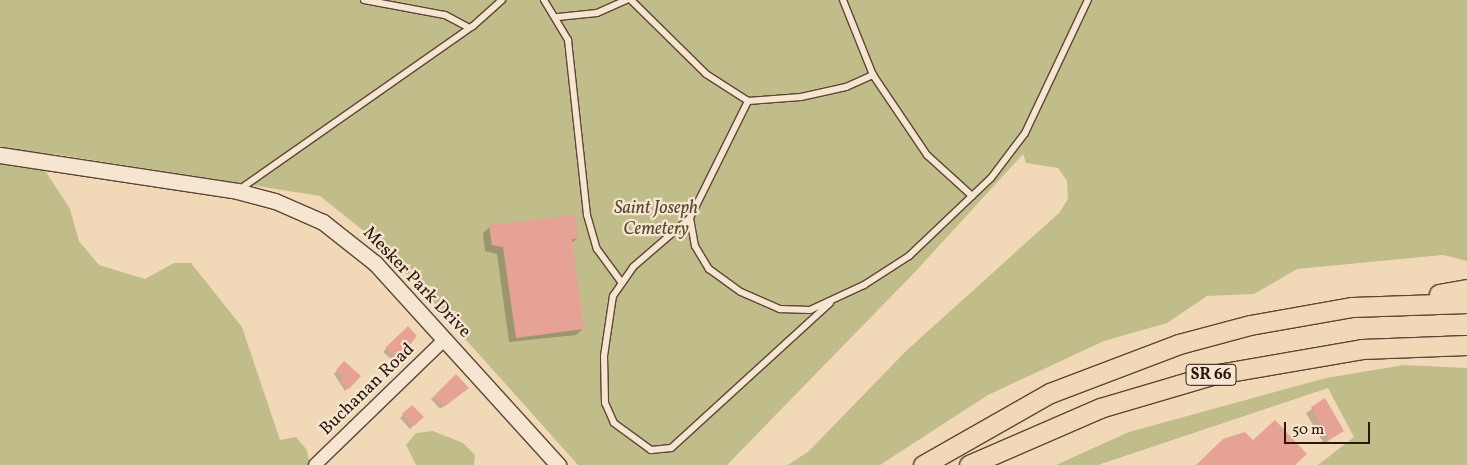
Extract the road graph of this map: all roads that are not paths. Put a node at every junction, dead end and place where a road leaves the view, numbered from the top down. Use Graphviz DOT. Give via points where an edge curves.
graph roads {
  1 [pos="364,0"];
  2 [pos="502,0"];
  3 [pos="544,0"];
  4 [pos="626,0"];
  5 [pos="631,0"];
  6 [pos="844,0"];
  7 [pos="1088,0"];
  8 [pos="558,17"];
  9 [pos="470,28"];
  10 [pos="872,75"];
  11 [pos="748,101"];
  12 [pos="0,155"];
  13 [pos="237,191"];
  14 [pos="972,196"];
  15 [pos="690,218"];
  16 [pos="622,283"];
  17 [pos="1467,289"];
  18 [pos="830,303"];
  19 [pos="1393,303"];
  20 [pos="1467,303"];
  21 [pos="445,339"];
  22 [pos="1467,345"];
  23 [pos="315,465"];
  24 [pos="558,465"];
  25 [pos="923,465"];
  26 [pos="969,465"];
  1 -- 9 [label="lane" via="445,15"];
  2 -- 9 [label="lane"];
  3 -- 8 [label="lane"];
  4 -- 8 [label="lane" via="597,13"];
  5 -- 11 [label="lane" via="706,74"];
  6 -- 10 [label="lane"];
  7 -- 14 [label="lane" via="1025,133"];
  8 -- 16 [label="lane" via="568,40 587,216 597,249"];
  9 -- 13 [label="lane"];
  10 -- 11 [label="lane" via="846,87 801,97"];
  10 -- 14 [label="lane" via="927,155"];
  11 -- 15 [label="lane"];
  12 -- 13 [label="street, Mesker Park Drive"];
  13 -- 21 [label="street, Mesker Park Drive" via="295,208 340,233 375,263"];
  14 -- 18 [label="lane" via="909,256"];
  15 -- 16 [label="lane" via="633,267"];
  15 -- 18 [label="lane" via="695,246 709,269 741,292 780,309 810,310"];
  16 -- 18 [label="lane" via="613,296 604,356 605,403 614,424 651,450 671,448 688,437"];
  17 -- 19 [label="main road"];
  19 -- 20 [label="main road, SR 66"];
  19 -- 25 [label="main road, SR 66" via="1250,325 1137,358 1015,410"];
  21 -- 23 [label="street, Buchanan Road"];
  21 -- 24 [label="street, Mesker Park Drive"];
  22 -- 26 [label="main road, SR 66" via="1362,349 1212,375 1100,408"];
}
